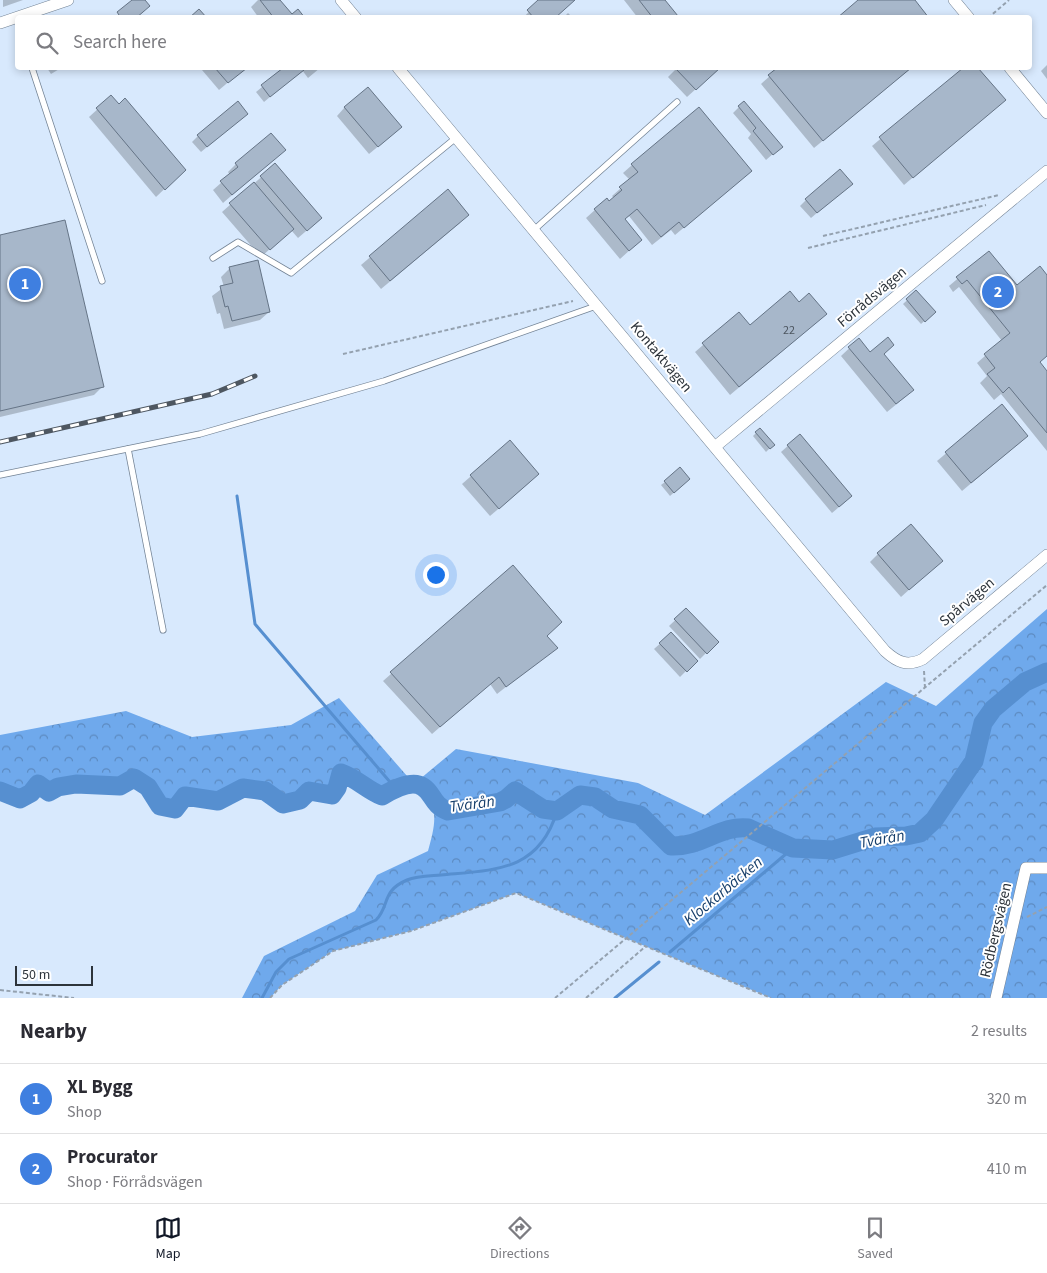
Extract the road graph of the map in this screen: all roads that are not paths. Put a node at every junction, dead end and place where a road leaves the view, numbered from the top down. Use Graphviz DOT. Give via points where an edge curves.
graph roads {
  1 [pos="68,0"];
  2 [pos="341,0"];
  3 [pos="954,0"];
  4 [pos="31,15"];
  5 [pos="354,15"];
  6 [pos="966,15"];
  7 [pos="15,21"];
  8 [pos="0,23"];
  9 [pos="33,70"];
  10 [pos="400,70"];
  11 [pos="1012,70"];
  12 [pos="677,102"];
  13 [pos="1047,113"];
  14 [pos="457,137"];
  15 [pos="1047,171"];
  16 [pos="534,229"];
  17 [pos="213,258"];
  18 [pos="102,281"];
  19 [pos="598,305"];
  20 [pos="716,446"];
  21 [pos="128,449"];
  22 [pos="0,475"];
  23 [pos="1047,555"];
  24 [pos="163,630"];
  25 [pos="903,663"];
  26 [pos="1047,868"];
  27 [pos="1000,997"];
  1 -- 4 [label="street"];
  2 -- 5 [label="street"];
  3 -- 6 [label="street"];
  7 -- 8 [label="street"];
  9 -- 18 [label="lane"];
  10 -- 14 [label="street, Kontaktvägen"];
  11 -- 13 [label="street"];
  12 -- 16 [label="lane"];
  14 -- 16 [label="street, Kontaktvägen"];
  14 -- 17 [label="lane" via="291,273 238,242"];
  15 -- 20 [label="street, Förrådsvägen"];
  16 -- 19 [label="street, Kontaktvägen"];
  19 -- 20 [label="street, Kontaktvägen"];
  19 -- 21 [label="lane" via="384,381 200,434"];
  20 -- 25 [label="street, Kontaktvägen" via="884,651"];
  21 -- 22 [label="lane"];
  21 -- 24 [label="lane"];
  23 -- 25 [label="street, Spårvägen" via="922,659 913,664"];
  26 -- 27 [label="street, Rödbergsvägen" via="1026,868 1012,924"];
}
